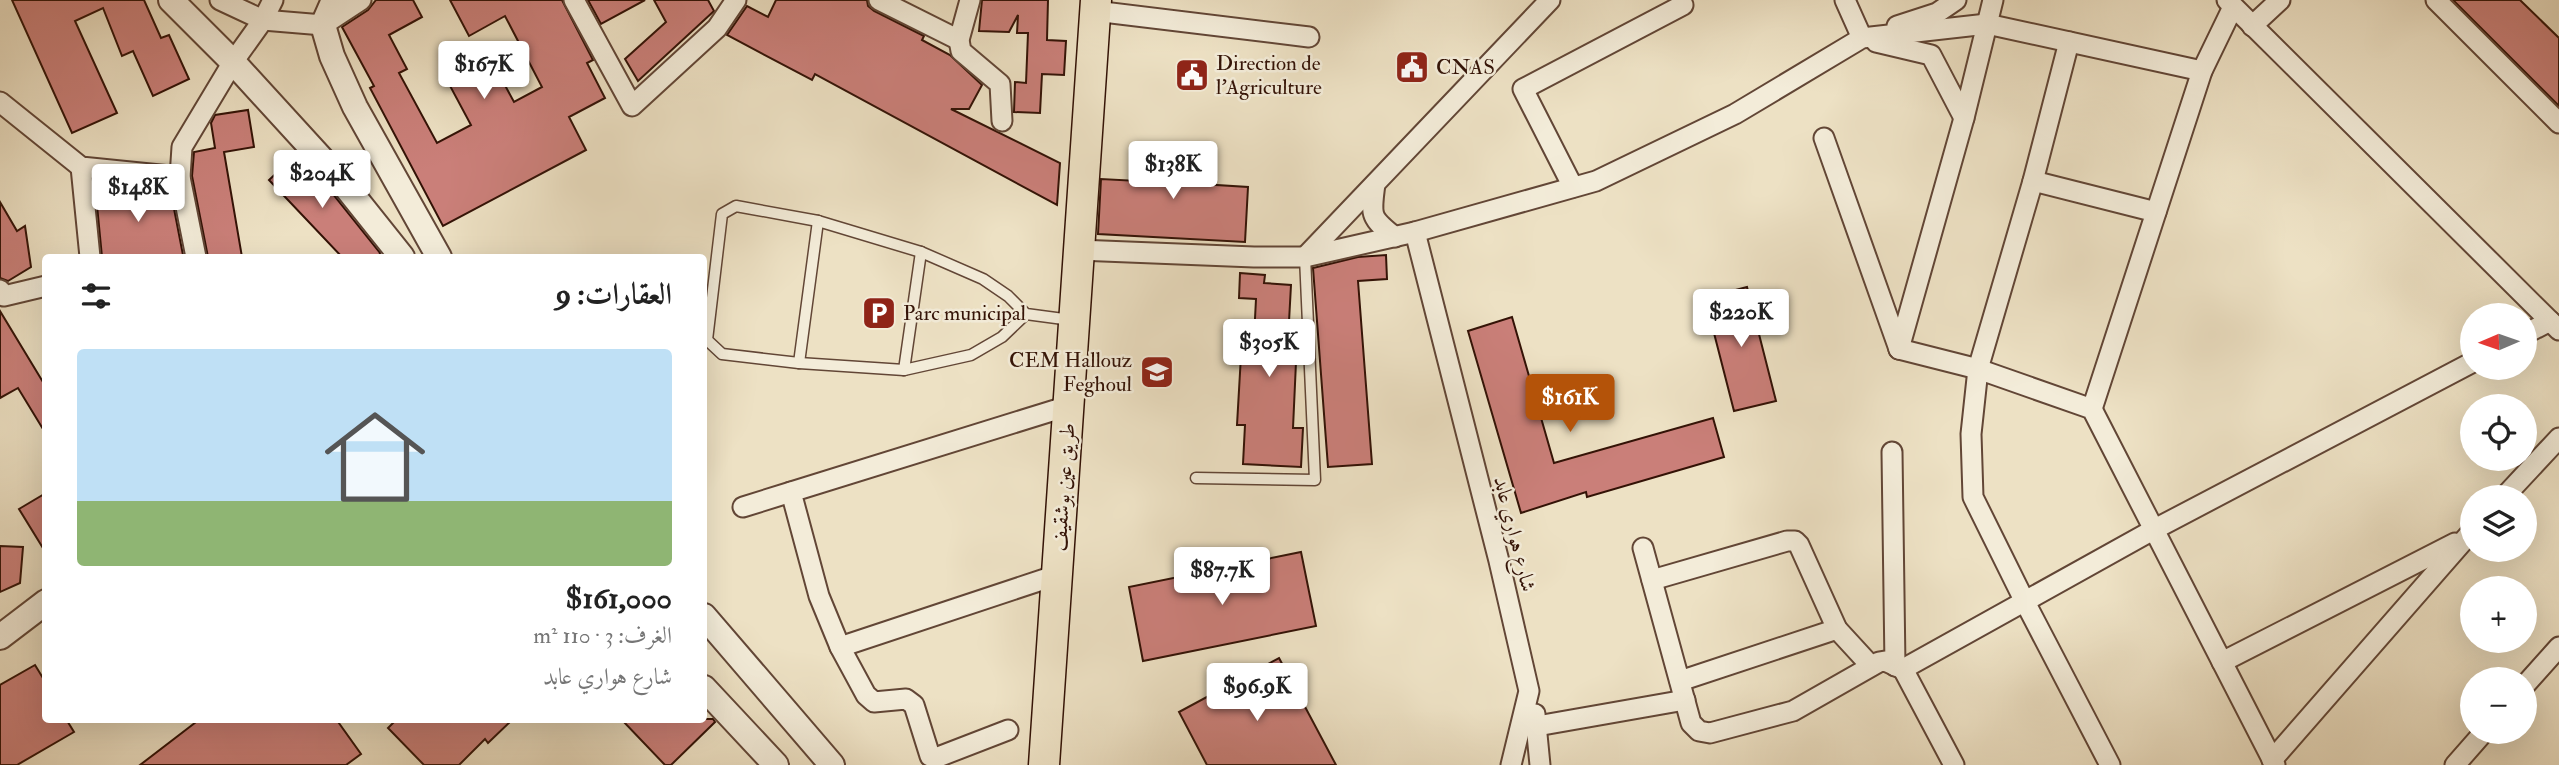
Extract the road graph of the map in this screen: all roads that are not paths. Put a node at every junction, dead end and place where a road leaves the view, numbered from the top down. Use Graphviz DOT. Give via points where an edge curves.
graph roads {
  1 [pos="171,0"];
  2 [pos="220,0"];
  3 [pos="273,0"];
  4 [pos="334,0"];
  5 [pos="361,0"];
  6 [pos="574,0"];
  7 [pos="736,0"];
  8 [pos="879,0"];
  9 [pos="970,0"];
  10 [pos="1550,0"];
  11 [pos="1846,0"];
  12 [pos="1956,0"];
  13 [pos="1993,0"];
  14 [pos="2280,0"];
  15 [pos="2437,0"];
  16 [pos="2230,4"];
  17 [pos="1683,5"];
  18 [pos="1096,6"];
  19 [pos="263,20"];
  20 [pos="1987,24"];
  21 [pos="323,25"];
  22 [pos="2252,26"];
  23 [pos="1309,37"];
  24 [pos="1862,38"];
  25 [pos="959,40"];
  26 [pos="2069,42"];
  27 [pos="233,62"];
  28 [pos="2203,71"];
  29 [pos="0,102"];
  30 [pos="1964,118"];
  31 [pos="1002,121"];
  32 [pos="2559,123"];
  33 [pos="1824,138"];
  34 [pos="81,167"];
  35 [pos="180,177"];
  36 [pos="2033,181"];
  37 [pos="1375,184"];
  38 [pos="1573,187"];
  39 [pos="2157,212"];
  40 [pos="818,222"];
  41 [pos="1415,232"];
  42 [pos="1395,237"];
  43 [pos="1079,250"];
  44 [pos="921,252"];
  45 [pos="90,254"];
  46 [pos="195,254"];
  47 [pos="400,254"];
  48 [pos="437,254"];
  49 [pos="1305,257"];
  50 [pos="42,287"];
  51 [pos="0,290"];
  52 [pos="1026,314"];
  53 [pos="1074,320"];
  54 [pos="2555,326"];
  55 [pos="2538,331"];
  56 [pos="1899,349"];
  57 [pos="799,363"];
  58 [pos="1978,369"];
  59 [pos="2460,369"];
  60 [pos="904,370"];
  61 [pos="1068,406"];
  62 [pos="2092,409"];
  63 [pos="2559,438"];
  64 [pos="1892,452"];
  65 [pos="1196,478"];
  66 [pos="2515,485"];
  67 [pos="791,492"];
  68 [pos="743,507"];
  69 [pos="2153,530"];
  70 [pos="2460,539"];
  71 [pos="2460,545"];
  72 [pos="1643,548"];
  73 [pos="1057,575"];
  74 [pos="1652,580"];
  75 [pos="2025,602"];
  76 [pos="42,605"];
  77 [pos="707,619"];
  78 [pos="1837,629"];
  79 [pos="0,637"];
  80 [pos="840,647"];
  81 [pos="2559,647"];
  82 [pos="2222,662"];
  83 [pos="1871,666"];
  84 [pos="1899,667"];
  85 [pos="2537,672"];
  86 [pos="1682,690"];
  87 [pos="707,691"];
  88 [pos="1529,691"];
  89 [pos="1538,726"];
  90 [pos="1008,730"];
  91 [pos="2473,744"];
  92 [pos="2274,762"];
  93 [pos="776,765"];
  94 [pos="832,765"];
  95 [pos="1044,765"];
  96 [pos="1511,765"];
  97 [pos="1540,765"];
  98 [pos="1954,765"];
  99 [pos="2110,765"];
  100 [pos="2455,765"];
  1 -- 27 [label="street"];
  2 -- 19 [label="street"];
  3 -- 19 [label="street"];
  4 -- 21 [label="street"];
  5 -- 21 [label="street"];
  6 -- 7 [label="street" via="632,106 717,28"];
  8 -- 25 [label="street"];
  9 -- 25 [label="street"];
  10 -- 37 [label="street"];
  11 -- 24 [label="street"];
  12 -- 24 [label="street" via="1937,13"];
  13 -- 20 [label="street"];
  14 -- 22 [label="street"];
  15 -- 32 [label="street"];
  16 -- 22 [label="street"];
  16 -- 28 [label="street"];
  17 -- 38 [label="street" via="1523,89"];
  18 -- 23 [label="street"];
  18 -- 43 [label="main road, طريق عين بوشقيف"];
  19 -- 21 [label="street"];
  19 -- 27 [label="street"];
  20 -- 24 [label="street"];
  20 -- 26 [label="street"];
  20 -- 30 [label="street"];
  21 -- 48 [label="street" via="355,107"];
  22 -- 54 [label="street"];
  24 -- 30 [label="street" via="1931,55"];
  24 -- 38 [label="street" via="1735,114 1596,181"];
  25 -- 31 [label="street" via="961,51 1000,83"];
  26 -- 28 [label="street"];
  26 -- 36 [label="street"];
  27 -- 35 [label="street" via="182,147"];
  27 -- 47 [label="street" via="339,177"];
  28 -- 39 [label="street"];
  29 -- 34 [label="street"];
  30 -- 56 [label="street"];
  33 -- 56 [label="street"];
  34 -- 35 [label="street"];
  34 -- 45 [label="street"];
  35 -- 46 [label="street"];
  36 -- 39 [label="street"];
  36 -- 58 [label="street"];
  37 -- 42 [label="street" via="1371,209 1376,223"];
  37 -- 49 [label="street"];
  38 -- 41 [label="street"];
  39 -- 62 [label="street"];
  40 -- 44 [label="lane"];
  40 -- 57 [label="lane"];
  40 -- 57 [label="lane" via="736,206 722,214 708,340 722,354"];
  41 -- 42 [label="street"];
  41 -- 88 [label="street, شارع هواري عابد"];
  42 -- 49 [label="street"];
  43 -- 49 [label="street"];
  43 -- 53 [label="main road, طريق عين بوشقيف"];
  44 -- 52 [label="lane" via="982,279"];
  44 -- 60 [label="lane"];
  49 -- 65 [label="lane" via="1315,480"];
  50 -- 51 [label="street" via="4,296"];
  52 -- 53 [label="lane"];
  52 -- 60 [label="lane" via="1002,337 971,355"];
  53 -- 61 [label="main road, طريق عين بوشقيف"];
  54 -- 55 [label="street"];
  56 -- 58 [label="street"];
  57 -- 60 [label="lane"];
  58 -- 62 [label="street"];
  58 -- 75 [label="street" via="1971,434 1973,497"];
  59 -- 69 [label="street"];
  61 -- 67 [label="street"];
  61 -- 73 [label="main road, طريق عين بوشقيف"];
  62 -- 69 [label="street"];
  63 -- 66 [label="street"];
  64 -- 84 [label="street"];
  67 -- 68 [label="street"];
  67 -- 80 [label="street" via="819,596"];
  69 -- 75 [label="street"];
  69 -- 82 [label="street"];
  70 -- 82 [label="street"];
  71 -- 92 [label="street"];
  72 -- 74 [label="street"];
  73 -- 80 [label="street"];
  73 -- 95 [label="main road, طريق عين بوشقيف"];
  74 -- 78 [label="street" via="1795,541"];
  74 -- 86 [label="street"];
  75 -- 84 [label="street"];
  75 -- 99 [label="street"];
  76 -- 79 [label="street"];
  77 -- 94 [label="street"];
  78 -- 83 [label="street"];
  78 -- 86 [label="street"];
  80 -- 90 [label="street" via="874,702 906,699 914,705 930,756 938,758"];
  81 -- 85 [label="street"];
  82 -- 92 [label="street"];
  83 -- 84 [label="street" via="1885,661"];
  83 -- 86 [label="street" via="1793,711 1710,733 1691,723"];
  84 -- 98 [label="street"];
  86 -- 89 [label="street"];
  87 -- 93 [label="street"];
  88 -- 89 [label="street"];
  88 -- 96 [label="street, شارع هواري عابد"];
  89 -- 97 [label="street"];
  91 -- 100 [label="street"];
}
